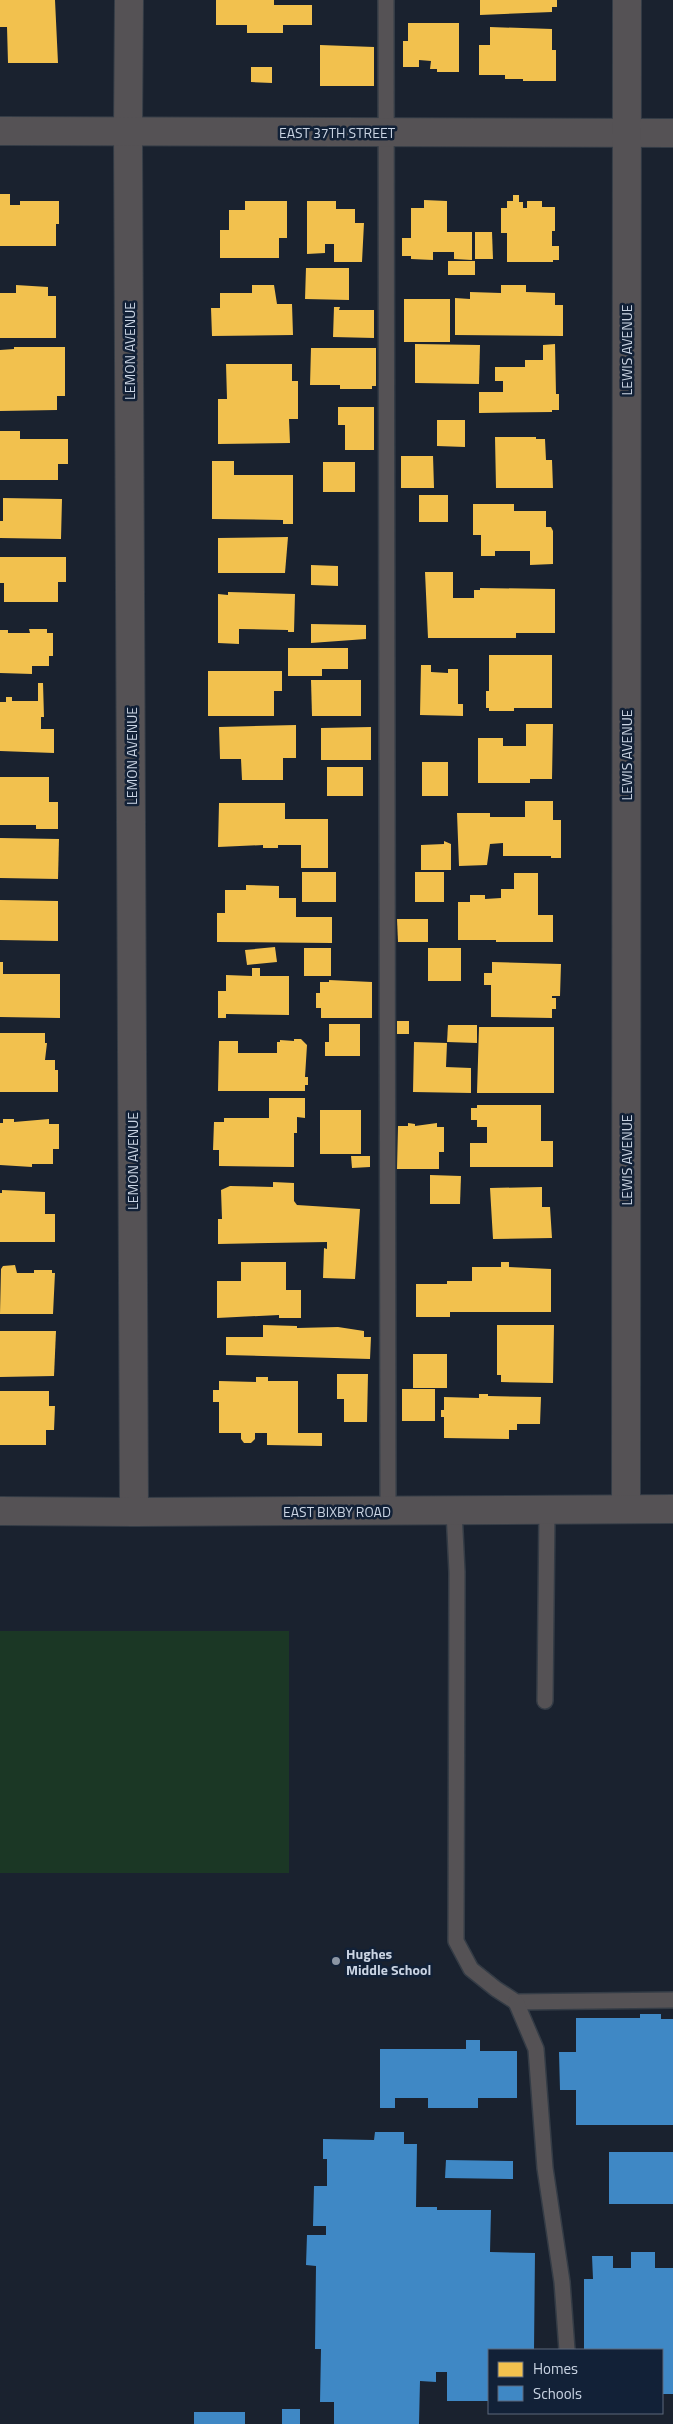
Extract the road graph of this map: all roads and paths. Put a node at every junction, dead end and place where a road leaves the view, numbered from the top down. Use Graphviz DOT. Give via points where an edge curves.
graph roads {
  1 [pos="129,0"];
  2 [pos="386,0"];
  3 [pos="627,0"];
  4 [pos="0,131"];
  5 [pos="128,131"];
  6 [pos="385,132"];
  7 [pos="626,134"];
  8 [pos="673,134"];
  9 [pos="626,1509"];
  10 [pos="673,1509"];
  11 [pos="0,1510"];
  12 [pos="388,1510"];
  13 [pos="454,1511"];
  14 [pos="547,1511"];
  15 [pos="134,1512"];
  16 [pos="545,1701"];
  17 [pos="673,2000"];
  18 [pos="516,2002"];
  19 [pos="568,2349"];
  1 -- 5 [label="street, LEMON AVENUE"];
  2 -- 6 [label="lane"];
  3 -- 7 [label="street, LEWIS AVENUE"];
  4 -- 5 [label="street, EAST 37TH STREET"];
  5 -- 6 [label="street, EAST 37TH STREET"];
  5 -- 15 [label="street, LEMON AVENUE"];
  6 -- 7 [label="street, EAST 37TH STREET"];
  6 -- 12 [label="lane"];
  7 -- 8 [label="street, EAST 37TH STREET"];
  7 -- 9 [label="street, LEWIS AVENUE"];
  9 -- 10 [label="street, EAST BIXBY ROAD"];
  9 -- 14 [label="street, EAST BIXBY ROAD"];
  11 -- 15 [label="street, EAST BIXBY ROAD"];
  12 -- 13 [label="street, EAST BIXBY ROAD"];
  12 -- 15 [label="street, EAST BIXBY ROAD"];
  13 -- 14 [label="street, EAST BIXBY ROAD"];
  13 -- 18 [label="lane" via="457,1572 456,1941 471,1969"];
  14 -- 16 [label="lane"];
  17 -- 18 [label="lane"];
  18 -- 19 [label="lane" via="536,2049 545,2168 562,2282"];
}
